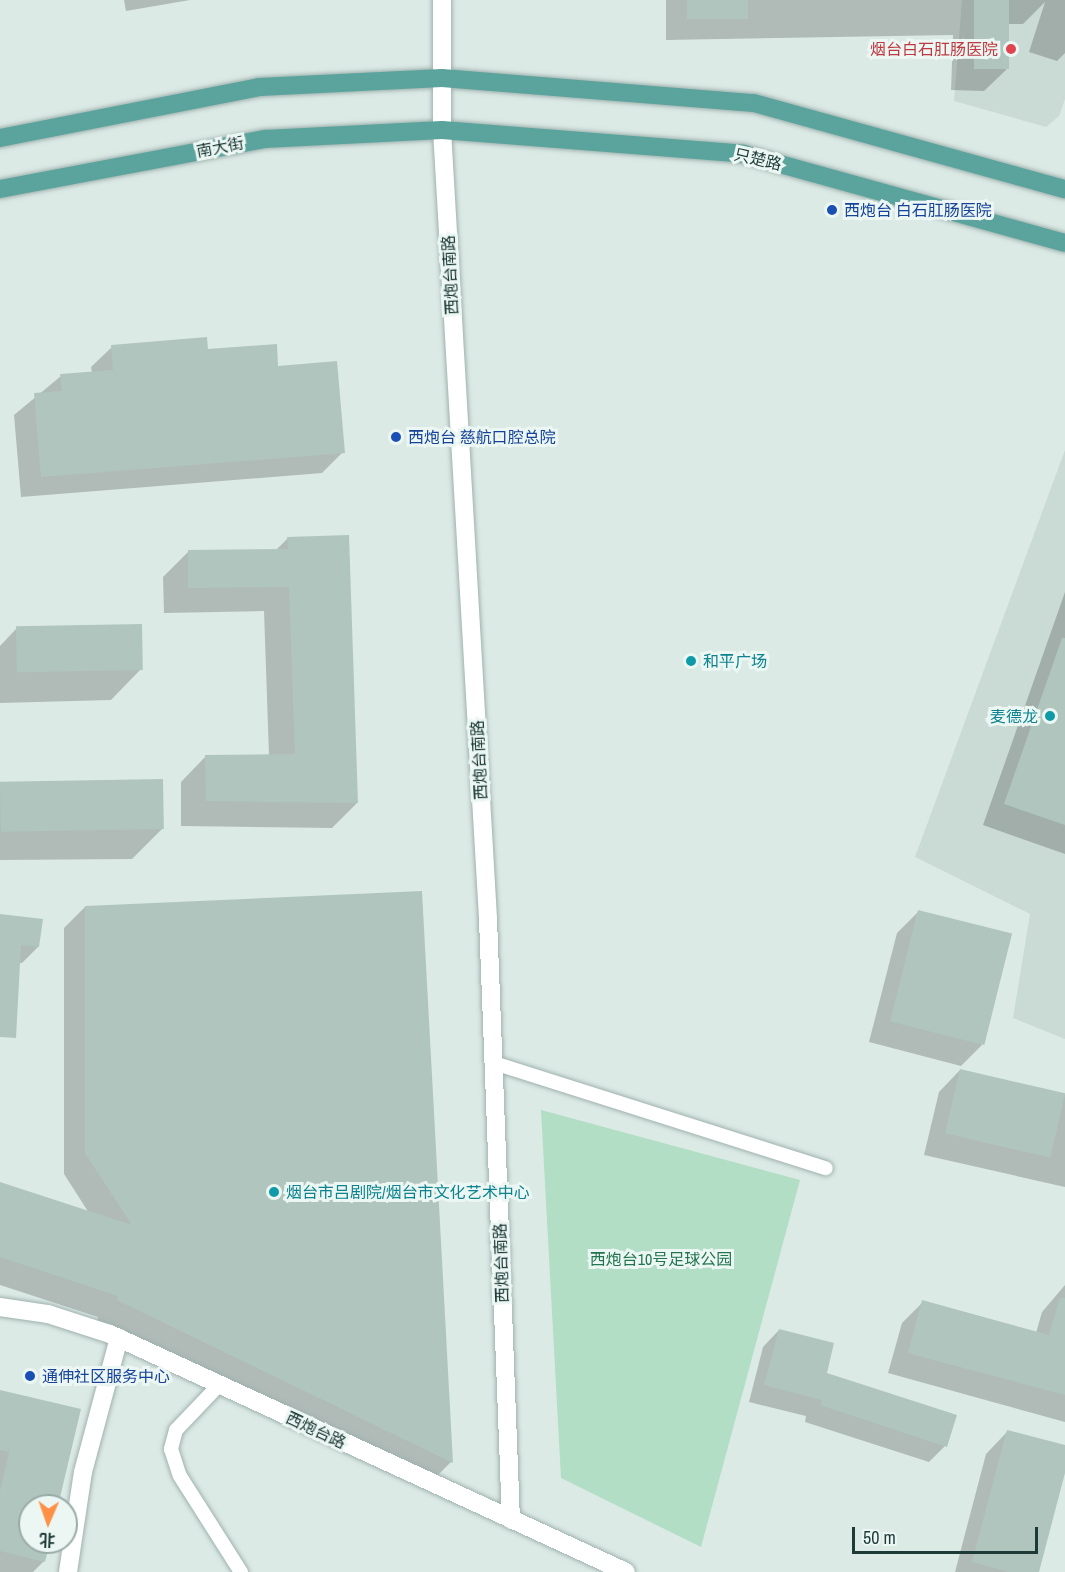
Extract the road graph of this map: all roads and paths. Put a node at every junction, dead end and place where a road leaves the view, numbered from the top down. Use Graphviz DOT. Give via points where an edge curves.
graph roads {
  1 [pos="442,0"];
  2 [pos="442,78"];
  3 [pos="442,130"];
  4 [pos="0,138"];
  5 [pos="0,189"];
  6 [pos="1065,189"];
  7 [pos="1065,243"];
  8 [pos="494,1063"];
  9 [pos="826,1168"];
  10 [pos="0,1307"];
  11 [pos="119,1338"];
  12 [pos="219,1385"];
  13 [pos="511,1520"];
  14 [pos="68,1572"];
  15 [pos="241,1572"];
  16 [pos="626,1572"];
  1 -- 2 [label="street, 西炮台南路"];
  2 -- 3 [label="street, 西炮台南路"];
  2 -- 4 [label="main road" via="259,87"];
  2 -- 6 [label="main road" via="754,103"];
  3 -- 5 [label="main road, 南大街" via="265,139"];
  3 -- 7 [label="main road, 只楚路" via="744,154"];
  3 -- 8 [label="street, 西炮台南路"];
  8 -- 9 [label="lane"];
  8 -- 13 [label="street, 西炮台南路"];
  10 -- 11 [label="street, 西炮台路" via="48,1314"];
  11 -- 12 [label="street, 西炮台路"];
  11 -- 14 [label="street" via="83,1472"];
  12 -- 13 [label="street, 西炮台路"];
  12 -- 15 [label="lane" via="176,1430 171,1449 180,1476"];
  13 -- 16 [label="street, 西炮台路"];
}
